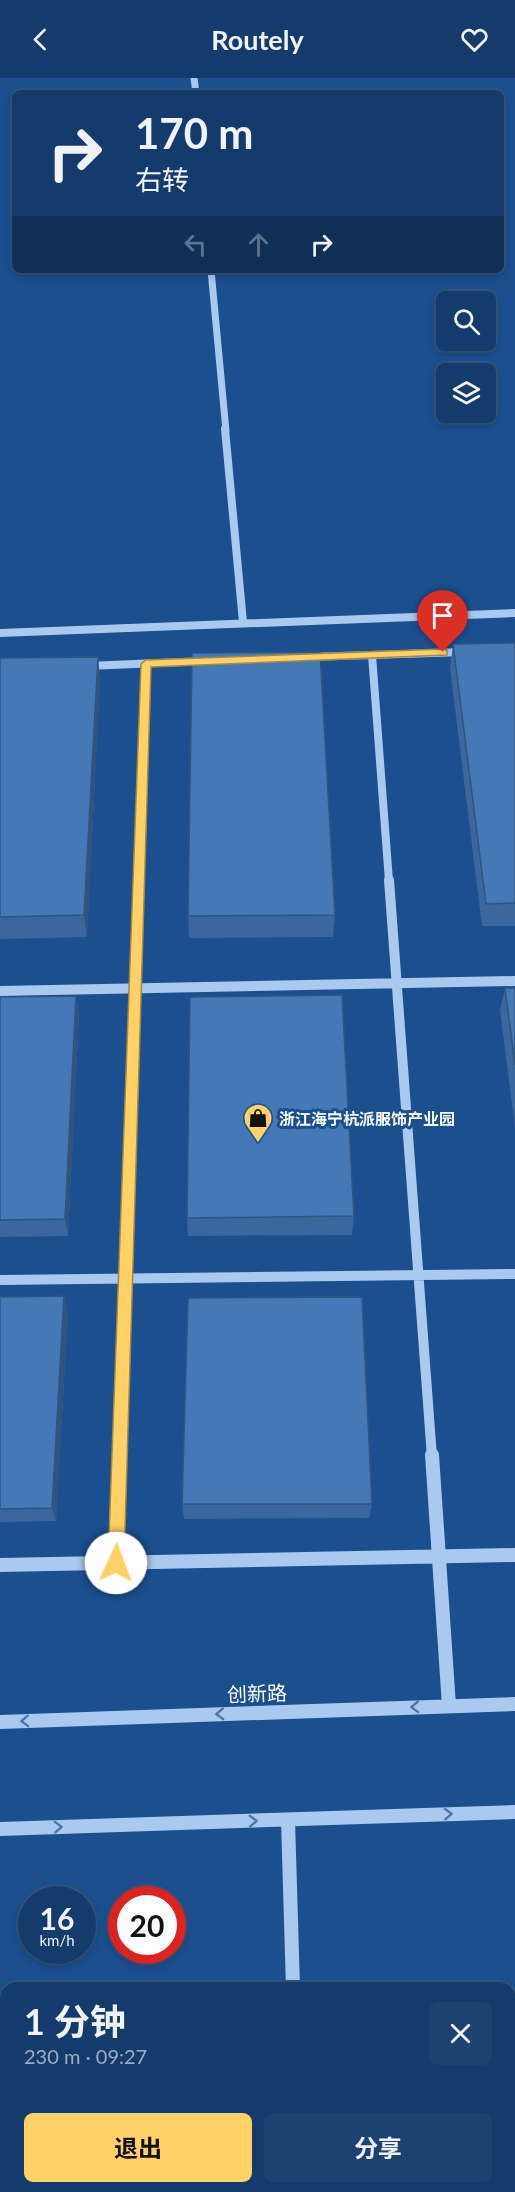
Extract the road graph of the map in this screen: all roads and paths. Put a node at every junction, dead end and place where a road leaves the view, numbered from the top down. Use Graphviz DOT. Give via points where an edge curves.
graph roads {
  1 [pos="212,273"];
  2 [pos="515,613"];
  3 [pos="243,622"];
  4 [pos="0,633"];
  5 [pos="479,651"];
  6 [pos="372,655"];
  7 [pos="300,658"];
  8 [pos="217,661"];
  9 [pos="146,664"];
  10 [pos="79,666"];
  11 [pos="515,981"];
  12 [pos="395,983"];
  13 [pos="135,988"];
  14 [pos="0,991"];
  15 [pos="515,1274"];
  16 [pos="418,1275"];
  17 [pos="125,1279"];
  18 [pos="0,1280"];
  19 [pos="515,1555"];
  20 [pos="440,1557"];
  21 [pos="116,1563"];
  22 [pos="0,1565"];
  23 [pos="515,1704"];
  24 [pos="449,1706"];
  25 [pos="0,1722"];
  26 [pos="515,1812"];
  27 [pos="288,1820"];
  28 [pos="0,1829"];
  29 [pos="293,1982"];
  1 -- 3 [label="street"];
  2 -- 3 [label="street"];
  3 -- 4 [label="street"];
  5 -- 6 [label="street"];
  6 -- 7 [label="street"];
  6 -- 12 [label="street"];
  8 -- 9 [label="street"];
  9 -- 10 [label="street"];
  9 -- 13 [label="street"];
  11 -- 12 [label="street"];
  12 -- 13 [label="street"];
  12 -- 16 [label="street"];
  13 -- 14 [label="street"];
  13 -- 17 [label="street"];
  15 -- 16 [label="street"];
  16 -- 17 [label="street"];
  16 -- 20 [label="street"];
  17 -- 18 [label="street"];
  17 -- 21 [label="street"];
  19 -- 20 [label="street"];
  20 -- 21 [label="street"];
  20 -- 24 [label="street"];
  21 -- 22 [label="street"];
  23 -- 24 [label="street, 创新路"];
  24 -- 25 [label="street, 创新路, one-way"];
  27 -- 26 [label="street, one-way"];
  28 -- 27 [label="street, one-way"];
  27 -- 29 [label="street"];
}
